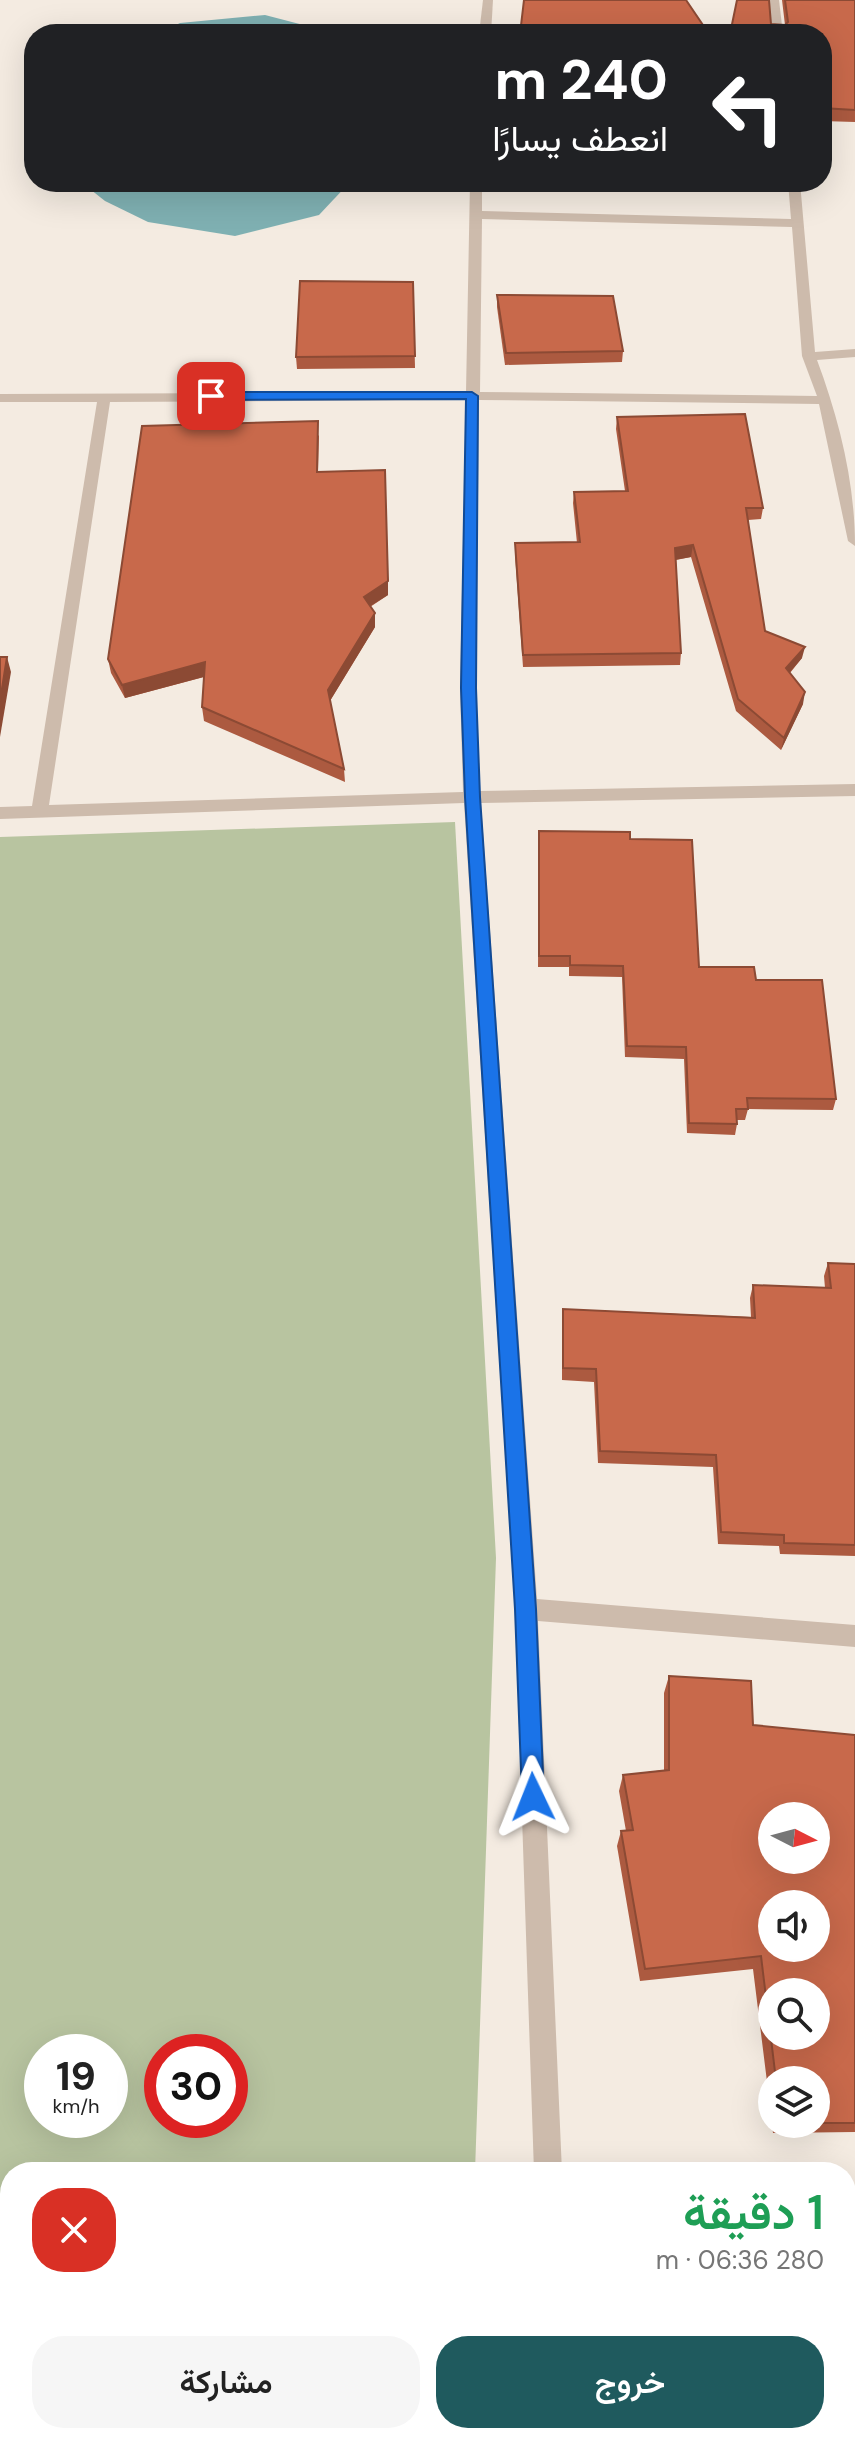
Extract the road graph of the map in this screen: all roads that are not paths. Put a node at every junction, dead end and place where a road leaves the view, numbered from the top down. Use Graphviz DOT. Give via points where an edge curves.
graph roads {
  1 [pos="488,0"];
  2 [pos="774,0"];
  3 [pos="486,24"];
  4 [pos="776,24"];
  5 [pos="476,192"];
  6 [pos="795,192"];
  7 [pos="476,215"];
  8 [pos="799,223"];
  9 [pos="855,353"];
  10 [pos="809,356"];
  11 [pos="472,396"];
  12 [pos="0,398"];
  13 [pos="104,398"];
  14 [pos="825,400"];
  15 [pos="855,541"];
  16 [pos="855,790"];
  17 [pos="472,797"];
  18 [pos="40,811"];
  19 [pos="0,813"];
  20 [pos="526,1609"];
  21 [pos="855,1636"];
  22 [pos="548,2162"];
  1 -- 3 [label="street"];
  2 -- 4 [label="street"];
  5 -- 7 [label="street"];
  6 -- 8 [label="street"];
  7 -- 8 [label="street"];
  7 -- 11 [label="street"];
  8 -- 10 [label="street"];
  9 -- 10 [label="street"];
  10 -- 14 [label="street"];
  11 -- 13 [label="street"];
  11 -- 14 [label="street"];
  11 -- 17 [label="street"];
  12 -- 13 [label="street"];
  13 -- 18 [label="street"];
  14 -- 15 [label="street"];
  16 -- 17 [label="street"];
  17 -- 18 [label="street"];
  17 -- 20 [label="street"];
  18 -- 19 [label="street"];
  20 -- 21 [label="street"];
  20 -- 22 [label="street"];
}
